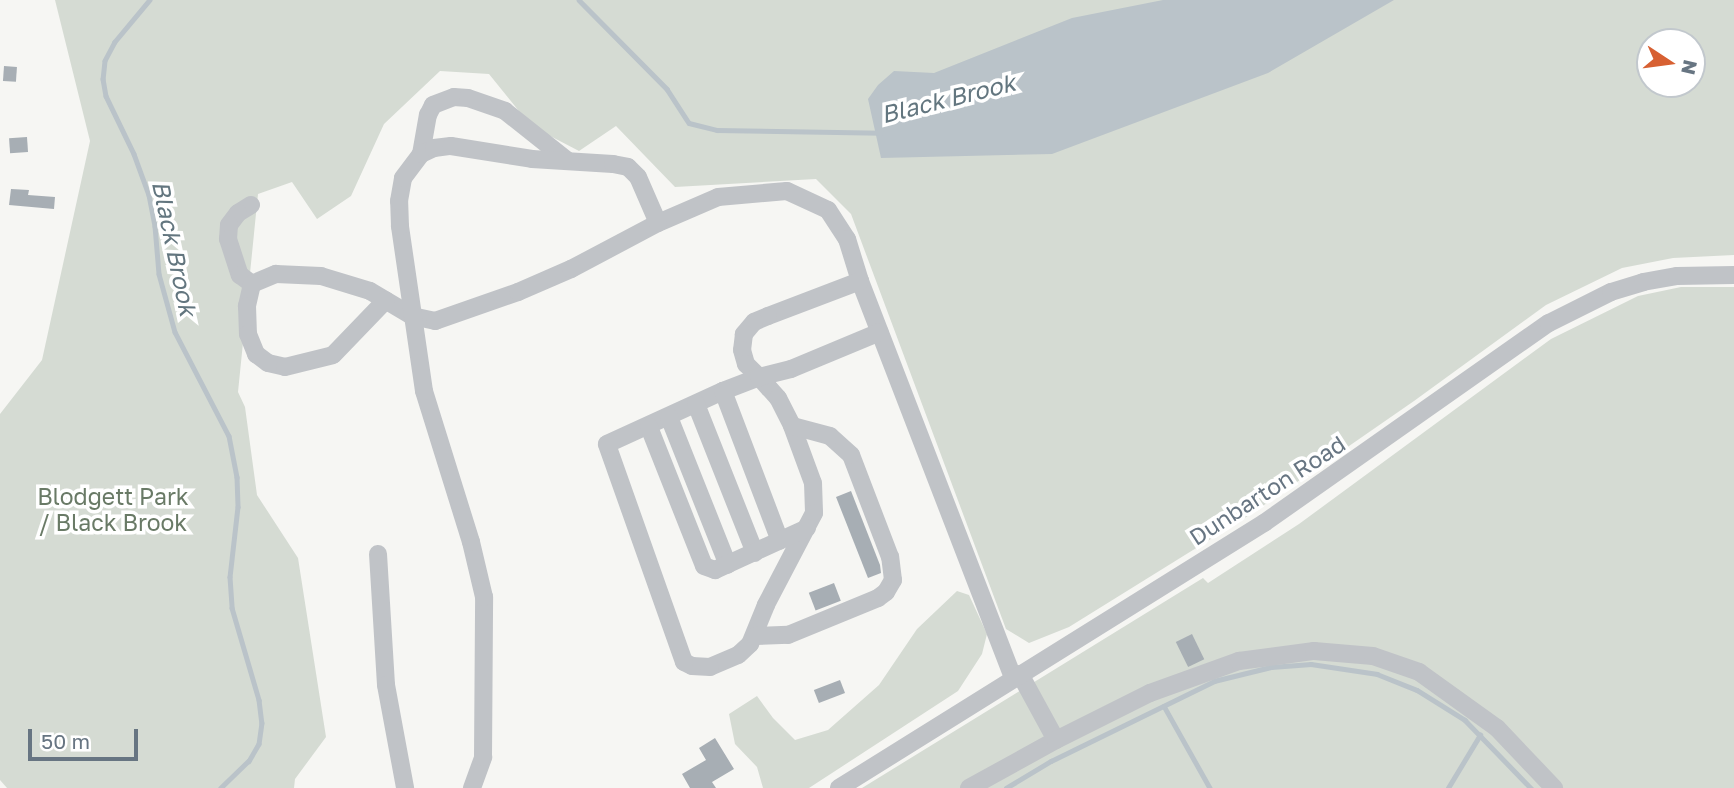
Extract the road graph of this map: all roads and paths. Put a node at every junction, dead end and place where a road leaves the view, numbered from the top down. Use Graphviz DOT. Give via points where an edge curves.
graph roads {
  1 [pos="421,154"];
  2 [pos="568,161"];
  3 [pos="251,205"];
  4 [pos="658,223"];
  5 [pos="1734,275"];
  6 [pos="860,281"];
  7 [pos="252,284"];
  8 [pos="386,300"];
  9 [pos="412,316"];
  10 [pos="880,332"];
  11 [pos="759,377"];
  12 [pos="723,391"];
  13 [pos="696,404"];
  14 [pos="669,417"];
  15 [pos="792,426"];
  16 [pos="649,427"];
  17 [pos="807,528"];
  18 [pos="780,541"];
  19 [pos="755,553"];
  20 [pos="378,554"];
  21 [pos="728,565"];
  22 [pos="755,636"];
  23 [pos="1016,676"];
  24 [pos="1056,740"];
  25 [pos="405,788"];
  26 [pos="472,788"];
  27 [pos="839,788"];
  28 [pos="970,788"];
  29 [pos="1554,788"];
  1 -- 2 [label="street" via="451,146"];
  1 -- 2 [label="street" via="433,105 454,97 505,111"];
  1 -- 9 [label="street" via="403,178 399,201"];
  2 -- 4 [label="street" via="628,167 638,177"];
  3 -- 7 [label="street" via="229,225 228,239 240,275"];
  4 -- 6 [label="street" via="719,197 787,191 809,198 836,219"];
  4 -- 9 [label="street" via="571,269 488,305 435,321"];
  5 -- 23 [label="street, Dunbarton Road" via="1643,282 1580,306 1521,342 1308,494"];
  6 -- 10 [label="street"];
  6 -- 11 [label="street" via="754,322 744,334 742,350 746,364"];
  7 -- 8 [label="street" via="276,274 321,276"];
  7 -- 8 [label="street" via="248,334 256,354 285,367 333,355"];
  8 -- 9 [label="street"];
  9 -- 26 [label="street" via="424,391 484,597 484,757"];
  10 -- 11 [label="street" via="791,369"];
  10 -- 23 [label="street"];
  11 -- 12 [label="street"];
  11 -- 15 [label="street" via="778,398"];
  12 -- 13 [label="street"];
  12 -- 18 [label="street"];
  13 -- 14 [label="street"];
  13 -- 19 [label="street"];
  14 -- 16 [label="street"];
  14 -- 21 [label="street"];
  15 -- 17 [label="street" via="815,499"];
  15 -- 22 [label="street" via="830,436 850,455 891,557 893,580 878,598 788,635"];
  16 -- 21 [label="street" via="704,566"];
  16 -- 22 [label="street" via="607,444 684,662 710,667 727,661"];
  17 -- 18 [label="street"];
  17 -- 22 [label="street"];
  18 -- 19 [label="street"];
  19 -- 21 [label="street"];
  20 -- 25 [label="street" via="386,685"];
  23 -- 24 [label="street"];
  23 -- 27 [label="street, Dunbarton Road"];
  24 -- 28 [label="street"];
  24 -- 29 [label="street" via="1150,694 1239,661 1314,651 1373,656 1419,673 1497,728"];
}
